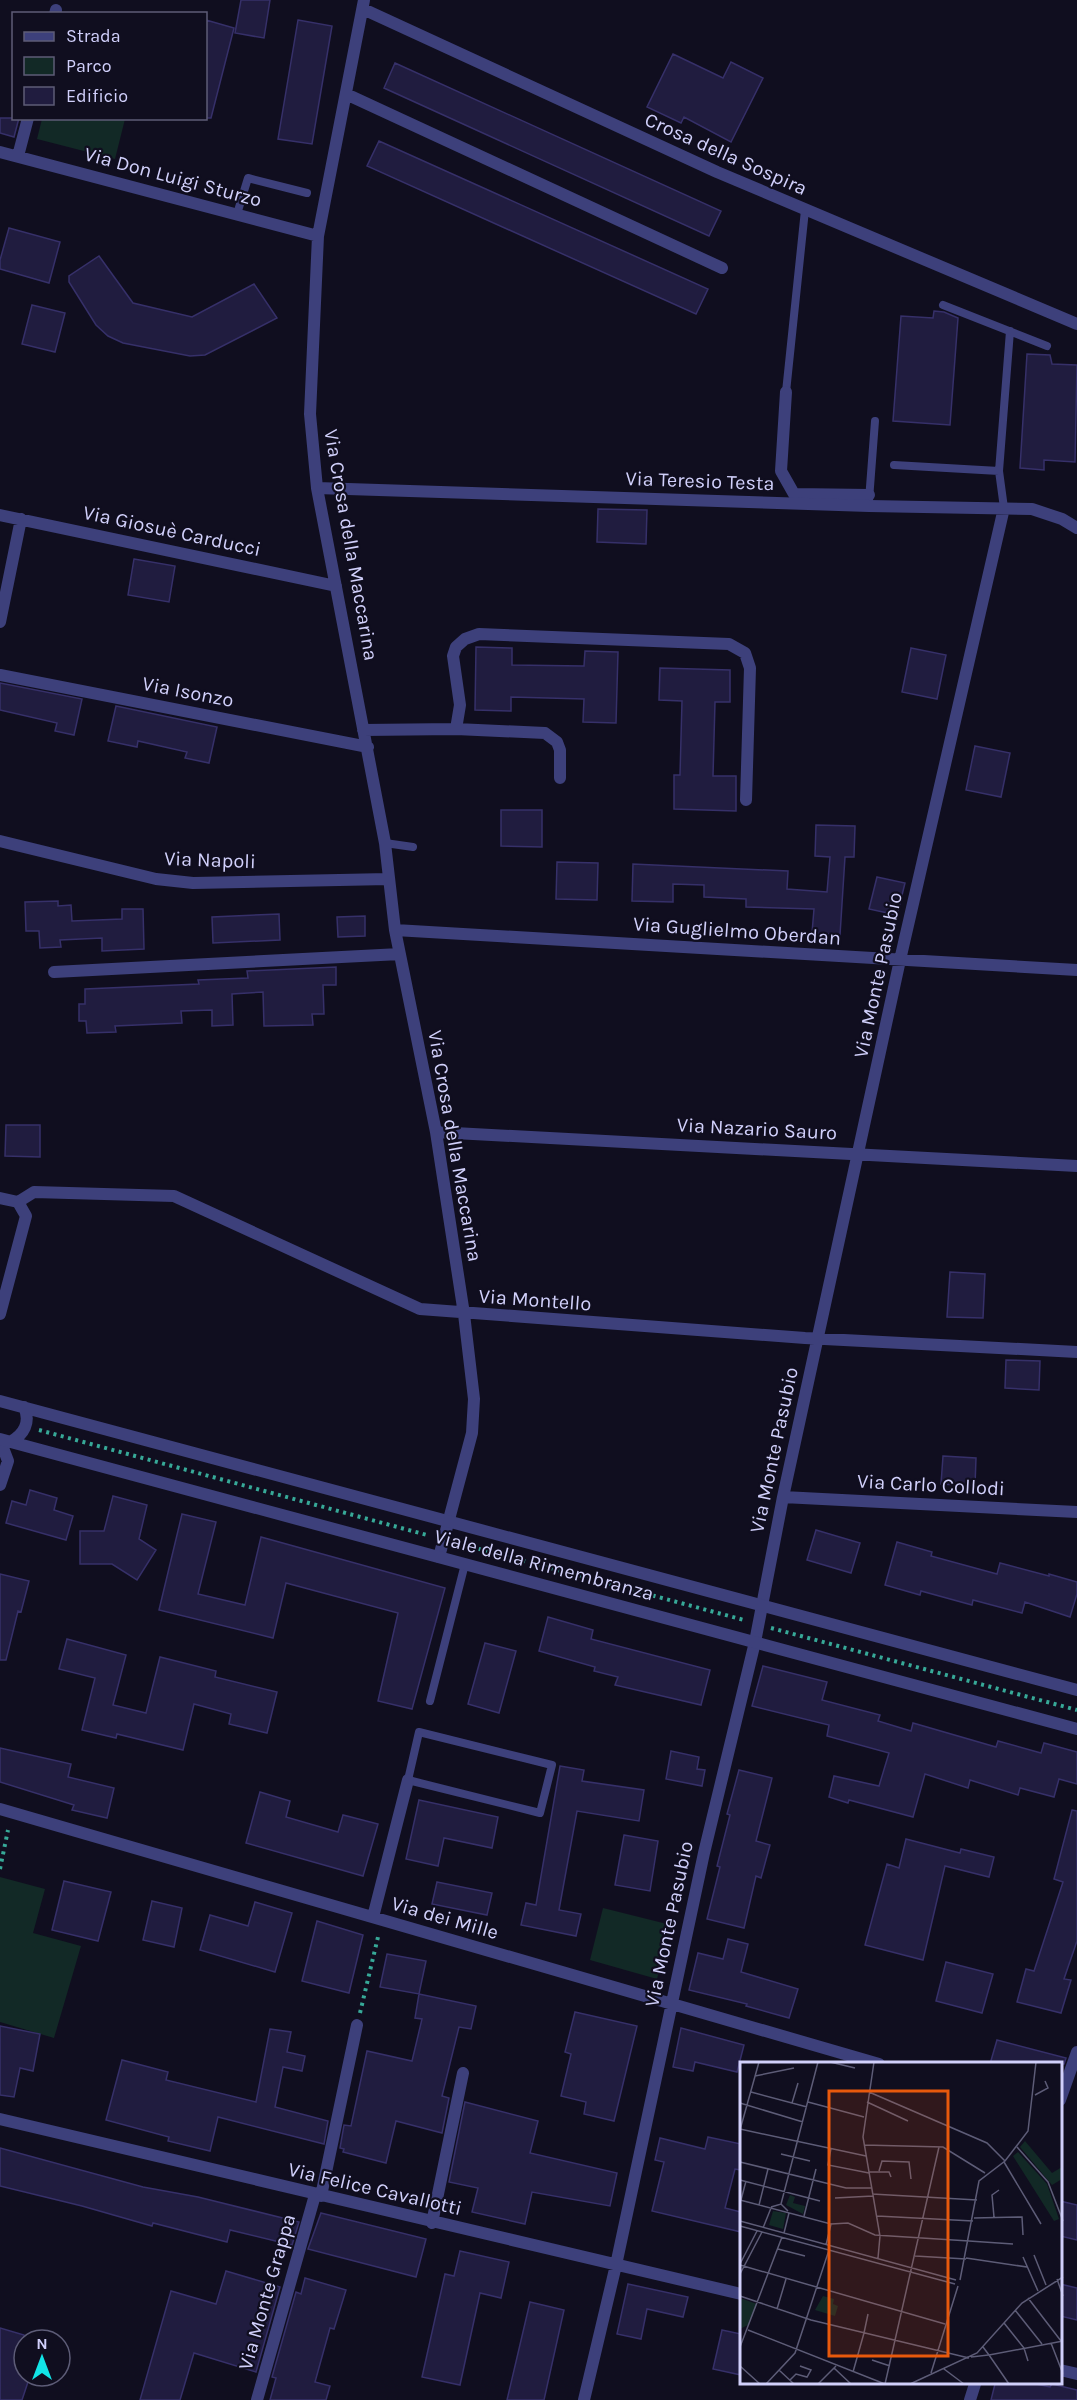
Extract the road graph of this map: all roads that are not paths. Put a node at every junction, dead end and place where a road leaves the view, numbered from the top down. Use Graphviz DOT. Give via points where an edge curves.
graph roads {
  1 [pos="364,5"];
  2 [pos="346,94"];
  3 [pos="27,120"];
  4 [pos="0,152"];
  5 [pos="18,156"];
  6 [pos="307,193"];
  7 [pos="805,210"];
  8 [pos="237,214"];
  9 [pos="318,236"];
  10 [pos="722,268"];
  11 [pos="943,305"];
  12 [pos="1077,324"];
  13 [pos="1010,332"];
  14 [pos="1047,346"];
  15 [pos="786,392"];
  16 [pos="874,421"];
  17 [pos="894,465"];
  18 [pos="999,471"];
  19 [pos="317,488"];
  20 [pos="869,501"];
  21 [pos="1004,508"];
  22 [pos="0,515"];
  23 [pos="21,519"];
  24 [pos="1077,528"];
  25 [pos="336,586"];
  26 [pos="0,622"];
  27 [pos="0,675"];
  28 [pos="456,729"];
  29 [pos="363,730"];
  30 [pos="368,747"];
  31 [pos="560,778"];
  32 [pos="746,800"];
  33 [pos="0,841"];
  34 [pos="385,843"];
  35 [pos="413,847"];
  36 [pos="388,879"];
  37 [pos="395,930"];
  38 [pos="400,954"];
  39 [pos="900,960"];
  40 [pos="1077,970"];
  41 [pos="54,972"];
  42 [pos="436,1132"];
  43 [pos="859,1153"];
  44 [pos="1077,1166"];
  45 [pos="0,1198"];
  46 [pos="18,1202"];
  47 [pos="0,1314"];
  48 [pos="464,1314"];
  49 [pos="818,1338"];
  50 [pos="1077,1352"];
  51 [pos="0,1401"];
  52 [pos="24,1407"];
  53 [pos="3,1440"];
  54 [pos="0,1485"];
  55 [pos="783,1497"];
  56 [pos="1077,1512"];
  57 [pos="448,1521"];
  58 [pos="439,1557"];
  59 [pos="465,1564"];
  60 [pos="763,1605"];
  61 [pos="755,1642"];
  62 [pos="1077,1690"];
  63 [pos="430,1701"];
  64 [pos="1077,1730"];
  65 [pos="408,1780"];
  66 [pos="0,1809"];
  67 [pos="373,1917"];
  68 [pos="672,2004"];
  69 [pos="357,2025"];
  70 [pos="1077,2052"];
  71 [pos="872,2062"];
  72 [pos="463,2073"];
  73 [pos="1062,2094"];
  74 [pos="0,2119"];
  75 [pos="318,2196"];
  76 [pos="432,2223"];
  77 [pos="616,2265"];
  78 [pos="740,2294"];
  79 [pos="1062,2370"];
  80 [pos="1077,2374"];
  81 [pos="975,2385"];
  82 [pos="257,2400"];
  83 [pos="584,2400"];
  84 [pos="970,2400"];
  1 -- 2 [label="street, Via Crosa della Maccarina"];
  1 -- 7 [label="street, Crosa della Sospira"];
  2 -- 9 [label="street, Via Crosa della Maccarina"];
  2 -- 10 [label="street"];
  3 -- 5 [label="street"];
  4 -- 5 [label="street, Via Don Luigi Sturzo"];
  5 -- 8 [label="street, Via Don Luigi Sturzo"];
  6 -- 8 [label="lane" via="248,178"];
  7 -- 12 [label="street, Crosa della Sospira"];
  7 -- 15 [label="lane"];
  8 -- 9 [label="street, Via Don Luigi Sturzo"];
  9 -- 19 [label="street, Via Crosa della Maccarina" via="310,414"];
  11 -- 13 [label="lane"];
  13 -- 14 [label="lane"];
  13 -- 18 [label="lane"];
  15 -- 20 [label="street" via="781,471 794,494"];
  16 -- 20 [label="lane"];
  17 -- 18 [label="lane"];
  18 -- 21 [label="lane"];
  19 -- 20 [label="street, Via Teresio Testa"];
  19 -- 25 [label="street, Via Crosa della Maccarina"];
  20 -- 21 [label="street, Via Teresio Testa"];
  21 -- 24 [label="street, Via Teresio Testa" via="1032,509"];
  21 -- 39 [label="street, Via Monte Pasubio"];
  22 -- 23 [label="street, Via Giosuè Carducci"];
  23 -- 25 [label="street, Via Giosuè Carducci"];
  23 -- 26 [label="street"];
  25 -- 29 [label="street, Via Crosa della Maccarina"];
  27 -- 30 [label="street, Via Isonzo"];
  28 -- 29 [label="street"];
  28 -- 31 [label="street" via="545,733 557,742 560,750"];
  28 -- 32 [label="street" via="460,705 453,656 465,639 478,634 729,644 745,653 750,668"];
  29 -- 30 [label="street, Via Crosa della Maccarina"];
  30 -- 34 [label="street, Via Crosa della Maccarina"];
  33 -- 36 [label="street, Via Napoli" via="156,879 193,883"];
  34 -- 35 [label="lane"];
  34 -- 36 [label="street, Via Crosa della Maccarina"];
  36 -- 37 [label="street, Via Crosa della Maccarina"];
  37 -- 38 [label="street, Via Crosa della Maccarina"];
  37 -- 39 [label="street, Via Guglielmo Oberdan"];
  38 -- 41 [label="street"];
  38 -- 42 [label="street, Via Crosa della Maccarina"];
  39 -- 40 [label="street, Via Guglielmo Oberdan"];
  39 -- 43 [label="street, Via Monte Pasubio"];
  42 -- 43 [label="street, Via Nazario Sauro"];
  42 -- 48 [label="street, Via Crosa della Maccarina"];
  43 -- 44 [label="street, Via Nazario Sauro"];
  43 -- 49 [label="street, Via Monte Pasubio"];
  45 -- 46 [label="street"];
  46 -- 47 [label="street" via="26,1216"];
  46 -- 48 [label="street, Via Montello" via="34,1192 174,1196 420,1310"];
  48 -- 49 [label="street, Via Montello"];
  48 -- 57 [label="street, Via Crosa della Maccarina" via="475,1415"];
  49 -- 50 [label="street, Via Montello"];
  49 -- 55 [label="street, Via Monte Pasubio"];
  51 -- 52 [label="street, Viale della Rimembranza"];
  52 -- 53 [label="street" via="27,1413 22,1433"];
  52 -- 57 [label="street, Viale della Rimembranza"];
  53 -- 54 [label="street" via="8,1461"];
  53 -- 58 [label="street, Viale della Rimembranza"];
  55 -- 56 [label="street, Via Carlo Collodi"];
  55 -- 60 [label="street, Via Monte Pasubio"];
  57 -- 58 [label="street, Via Crosa della Maccarina"];
  57 -- 60 [label="street, Viale della Rimembranza"];
  58 -- 59 [label="street, Viale della Rimembranza"];
  59 -- 61 [label="street, Viale della Rimembranza"];
  59 -- 63 [label="lane"];
  60 -- 61 [label="street, Via Monte Pasubio"];
  60 -- 62 [label="street, Viale della Rimembranza"];
  61 -- 64 [label="street, Viale della Rimembranza"];
  61 -- 68 [label="street, Via Monte Pasubio"];
  65 -- 65 [label="lane" via="419,1732 552,1765 540,1813"];
  65 -- 67 [label="street"];
  66 -- 67 [label="street, Via dei Mille"];
  67 -- 68 [label="street, Via dei Mille"];
  68 -- 71 [label="street, Via dei Mille"];
  68 -- 77 [label="street, Via Monte Pasubio"];
  69 -- 75 [label="street, Via Monte Grappa"];
  70 -- 73 [label="street"];
  72 -- 76 [label="street"];
  74 -- 75 [label="street, Via Felice Cavallotti"];
  75 -- 76 [label="street, Via Felice Cavallotti"];
  75 -- 82 [label="street, Via Monte Grappa"];
  76 -- 77 [label="street, Via Felice Cavallotti"];
  77 -- 78 [label="street, Via Felice Cavallotti"];
  77 -- 83 [label="street, Via Monte Pasubio"];
  79 -- 80 [label="street"];
  81 -- 84 [label="street"];
}
